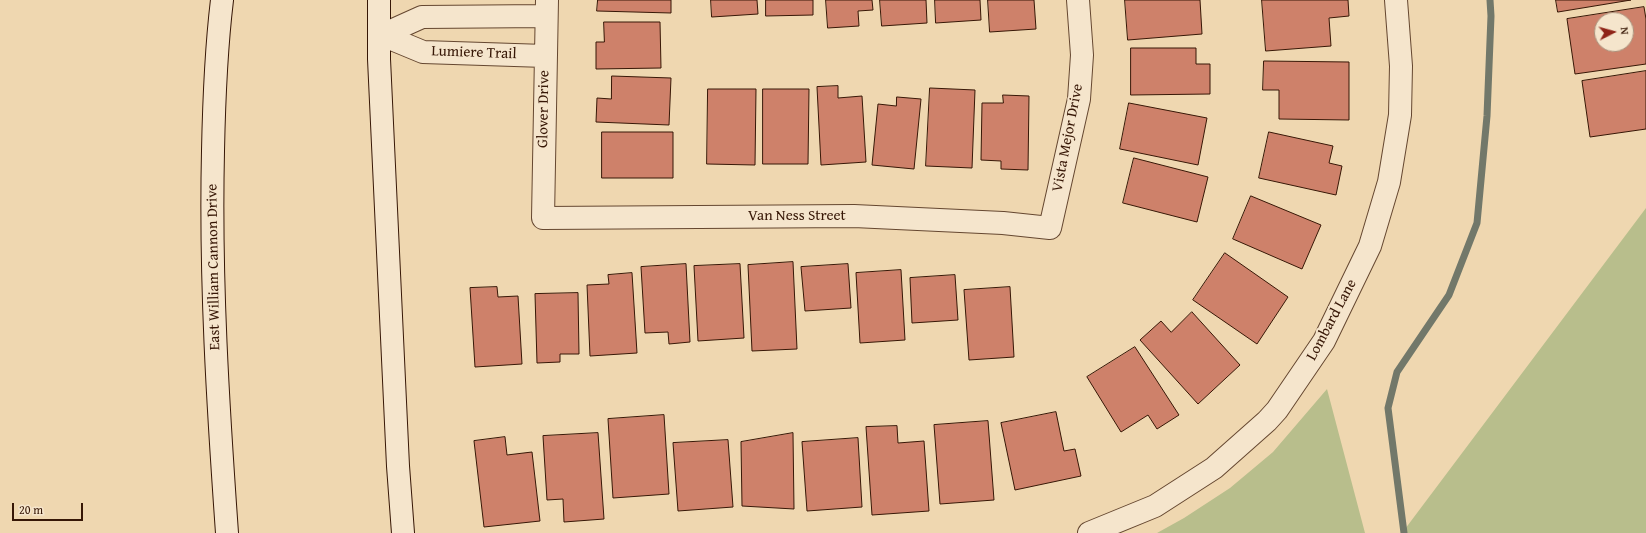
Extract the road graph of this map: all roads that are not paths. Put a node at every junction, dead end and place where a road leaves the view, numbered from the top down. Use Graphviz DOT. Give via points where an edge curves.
graph roads {
  1 [pos="222,0"];
  2 [pos="379,0"];
  3 [pos="1078,0"];
  4 [pos="1396,0"];
  5 [pos="547,8"];
  6 [pos="546,56"];
  7 [pos="543,218"];
  8 [pos="1050,228"];
  9 [pos="227,533"];
  10 [pos="403,533"];
  11 [pos="1089,533"];
  1 -- 9 [label="street, East William Cannon Drive" via="214,90 211,218 217,391"];
  2 -- 10 [label="street" via="379,67"];
  3 -- 8 [label="street, Vista Mejor Drive" via="1082,55 1079,99"];
  4 -- 11 [label="street, Lombard Lane" via="1401,66 1400,115 1389,182 1370,246 1324,341 1268,421 1214,468 1155,506"];
  5 -- 6 [label="street, Glover Drive"];
  5 -- 6 [label="street, Lumiere Trail" via="422,17 382,35 423,52"];
  6 -- 7 [label="street, Glover Drive"];
  7 -- 8 [label="street, Van Ness Street" via="854,216 1003,222"];
}
